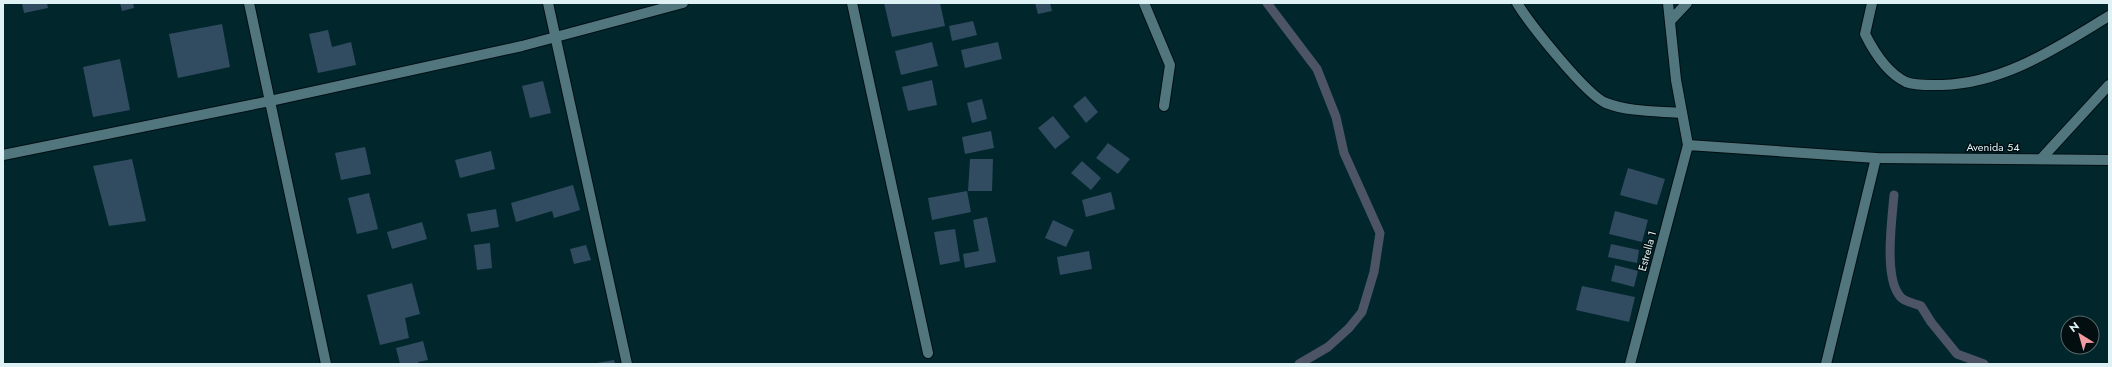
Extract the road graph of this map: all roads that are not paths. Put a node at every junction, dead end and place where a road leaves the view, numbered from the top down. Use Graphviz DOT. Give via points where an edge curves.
graph roads {
  1 [pos="249,3"];
  2 [pos="548,3"];
  3 [pos="683,3"];
  4 [pos="852,3"];
  5 [pos="1144,3"];
  6 [pos="1517,3"];
  7 [pos="1668,3"];
  8 [pos="1688,3"];
  9 [pos="1872,3"];
  10 [pos="2109,16"];
  11 [pos="1671,20"];
  12 [pos="556,38"];
  13 [pos="2109,85"];
  14 [pos="270,101"];
  15 [pos="1164,106"];
  16 [pos="1682,113"];
  17 [pos="1688,145"];
  18 [pos="3,155"];
  19 [pos="1876,158"];
  20 [pos="2041,159"];
  21 [pos="2109,160"];
  22 [pos="928,353"];
  23 [pos="326,364"];
  24 [pos="627,364"];
  25 [pos="1630,364"];
  26 [pos="1826,364"];
  1 -- 14 [label="street"];
  2 -- 12 [label="street"];
  3 -- 12 [label="street"];
  4 -- 22 [label="street"];
  5 -- 15 [label="street" via="1170,65"];
  6 -- 16 [label="street" via="1563,63 1605,103"];
  7 -- 11 [label="street"];
  8 -- 11 [label="street"];
  9 -- 10 [label="street" via="1865,34 1872,49 1887,68 1906,82 1928,85 1974,81 2014,70"];
  11 -- 16 [label="street" via="1676,80"];
  12 -- 14 [label="street"];
  12 -- 24 [label="street"];
  13 -- 20 [label="street"];
  14 -- 18 [label="street"];
  14 -- 23 [label="street"];
  16 -- 17 [label="street"];
  17 -- 19 [label="street, Avenida 54"];
  17 -- 25 [label="street, Estrella 1"];
  19 -- 20 [label="street, Avenida 54"];
  19 -- 26 [label="street"];
  20 -- 21 [label="street, Avenida 54"];
}
